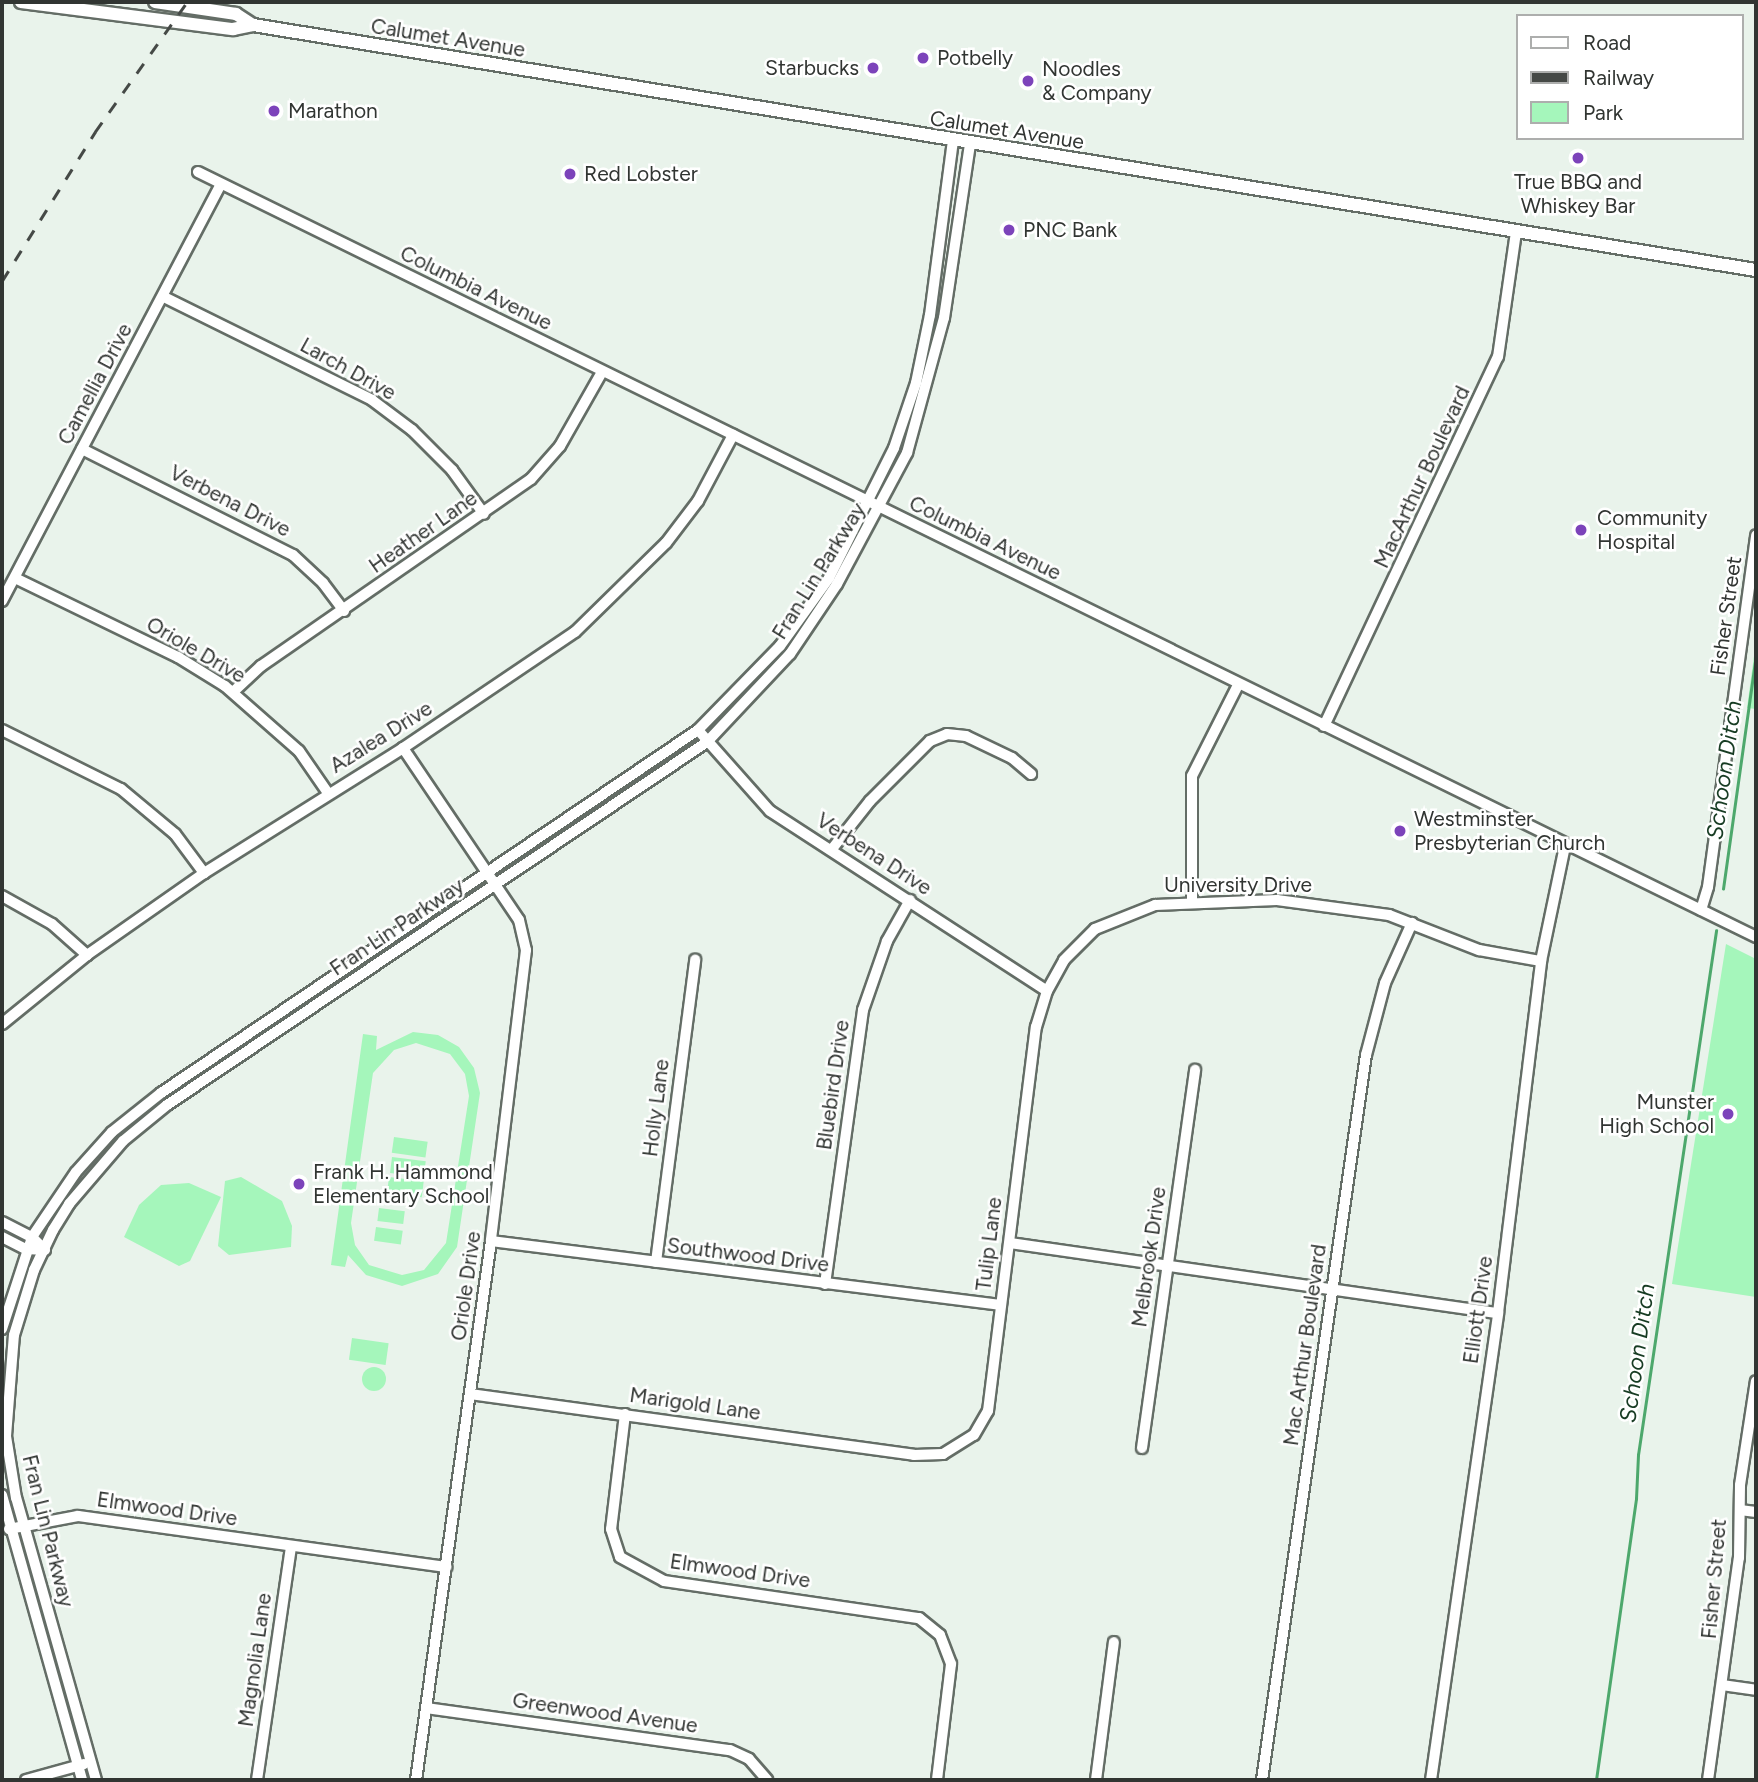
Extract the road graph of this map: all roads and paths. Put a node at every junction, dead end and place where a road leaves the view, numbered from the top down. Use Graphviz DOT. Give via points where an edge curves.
graph roads {
  1 [pos="21,2"];
  2 [pos="155,2"];
  3 [pos="253,25"];
  4 [pos="953,141"];
  5 [pos="971,144"];
  6 [pos="198,172"];
  7 [pos="221,184"];
  8 [pos="1516,232"];
  9 [pos="1756,270"];
  10 [pos="164,296"];
  11 [pos="602,372"];
  12 [pos="733,435"];
  13 [pos="82,449"];
  14 [pos="869,501"];
  15 [pos="881,508"];
  16 [pos="484,514"];
  17 [pos="1756,535"];
  18 [pos="15,578"];
  19 [pos="2,601"];
  20 [pos="344,611"];
  21 [pos="1238,685"];
  22 [pos="233,692"];
  23 [pos="1324,726"];
  24 [pos="2,730"];
  25 [pos="698,730"];
  26 [pos="707,742"];
  27 [pos="403,748"];
  28 [pos="1031,774"];
  29 [pos="328,793"];
  30 [pos="1566,846"];
  31 [pos="832,849"];
  32 [pos="489,872"];
  33 [pos="204,873"];
  34 [pos="496,884"];
  35 [pos="2,896"];
  36 [pos="910,900"];
  37 [pos="1192,901"];
  38 [pos="1701,910"];
  39 [pos="1412,923"];
  40 [pos="1756,937"];
  41 [pos="87,955"];
  42 [pos="695,960"];
  43 [pos="1541,961"];
  44 [pos="1047,991"];
  45 [pos="2,1024"];
  46 [pos="1195,1070"];
  47 [pos="2,1222"];
  48 [pos="2,1237"];
  49 [pos="32,1237"];
  50 [pos="491,1241"];
  51 [pos="1010,1243"];
  52 [pos="26,1249"];
  53 [pos="45,1250"];
  54 [pos="656,1262"];
  55 [pos="1167,1263"];
  56 [pos="825,1284"];
  57 [pos="1332,1288"];
  58 [pos="1001,1305"];
  59 [pos="1498,1313"];
  60 [pos="2,1329"];
  61 [pos="1756,1381"];
  62 [pos="470,1394"];
  63 [pos="625,1414"];
  64 [pos="1142,1448"];
  65 [pos="914,1455"];
  66 [pos="2,1495"];
  67 [pos="1740,1510"];
  68 [pos="1756,1512"];
  69 [pos="23,1526"];
  70 [pos="9,1529"];
  71 [pos="291,1546"];
  72 [pos="446,1567"];
  73 [pos="1114,1642"];
  74 [pos="1722,1685"];
  75 [pos="1756,1690"];
  76 [pos="426,1708"];
  77 [pos="91,1762"];
  78 [pos="78,1766"];
  79 [pos="26,1780"];
  80 [pos="82,1780"];
  81 [pos="96,1780"];
  82 [pos="257,1780"];
  83 [pos="416,1780"];
  84 [pos="767,1780"];
  85 [pos="937,1780"];
  86 [pos="1096,1780"];
  87 [pos="1262,1780"];
  88 [pos="1432,1780"];
  89 [pos="1708,1780"];
  1 -- 3 [label="main road, Calumet Avenue" via="233,29"];
  2 -- 3 [label="main road, Calumet Avenue" via="236,14"];
  3 -- 4 [label="main road, Calumet Avenue"];
  4 -- 5 [label="main road, Calumet Avenue"];
  4 -- 14 [label="street, Fran Lin Parkway" via="916,383"];
  5 -- 8 [label="main road, Calumet Avenue"];
  5 -- 15 [label="street, Fran Lin Parkway" via="944,318 928,387 907,453"];
  6 -- 7 [label="street, Columbia Avenue"];
  7 -- 10 [label="street, Camellia Drive"];
  7 -- 11 [label="street, Columbia Avenue"];
  8 -- 9 [label="main road, Calumet Avenue"];
  8 -- 23 [label="street, MacArthur Boulevard" via="1494,366"];
  10 -- 13 [label="street, Camellia Drive"];
  10 -- 16 [label="street, Larch Drive" via="372,400 412,430 452,470"];
  11 -- 12 [label="street, Columbia Avenue"];
  11 -- 16 [label="street, Heather Lane" via="560,446 531,479"];
  12 -- 14 [label="street, Columbia Avenue"];
  12 -- 27 [label="street, Azalea Drive" via="698,501 632,580 575,632"];
  13 -- 18 [label="street, Camellia Drive"];
  13 -- 20 [label="street, Verbena Drive" via="293,555"];
  14 -- 15 [label="street, Columbia Avenue"];
  14 -- 25 [label="street, Fran Lin Parkway" via="829,578 780,646"];
  15 -- 21 [label="street, Columbia Avenue"];
  15 -- 26 [label="street, Fran Lin Parkway" via="790,654"];
  16 -- 20 [label="street, Heather Lane"];
  17 -- 38 [label="street, Fisher Street" via="1709,887"];
  18 -- 19 [label="street, Camellia Drive"];
  18 -- 22 [label="street, Oriole Drive" via="178,657"];
  20 -- 22 [label="street, Heather Lane" via="254,672"];
  21 -- 23 [label="street, Columbia Avenue"];
  21 -- 37 [label="street" via="1192,776"];
  22 -- 29 [label="street, Oriole Drive" via="299,751"];
  23 -- 30 [label="street, Columbia Avenue"];
  24 -- 33 [label="street" via="121,789 175,834"];
  25 -- 26 [label="street, Verbena Drive"];
  25 -- 32 [label="street, Fran Lin Parkway"];
  26 -- 31 [label="street, Verbena Drive" via="770,811"];
  26 -- 34 [label="street, Fran Lin Parkway"];
  27 -- 29 [label="street, Azalea Drive"];
  27 -- 32 [label="street, Oriole Drive"];
  28 -- 31 [label="street" via="1012,758 966,736 947,734 930,741 870,801"];
  29 -- 33 [label="street, Azalea Drive"];
  30 -- 38 [label="street, Columbia Avenue"];
  30 -- 43 [label="street, Elliott Drive"];
  31 -- 36 [label="street, Verbena Drive"];
  32 -- 34 [label="street, Oriole Drive"];
  32 -- 49 [label="street, Fran Lin Parkway" via="161,1093 112,1132 76,1172"];
  33 -- 41 [label="street, Azalea Drive"];
  34 -- 50 [label="street, Oriole Drive" via="519,920 526,950"];
  34 -- 53 [label="street, Fran Lin Parkway" via="123,1141 88,1180"];
  35 -- 41 [label="street" via="52,924"];
  36 -- 44 [label="street, Verbena Drive"];
  36 -- 56 [label="street, Bluebird Drive" via="887,941 863,1010"];
  37 -- 39 [label="street, University Drive" via="1317,903"];
  37 -- 44 [label="street, University Drive" via="1146,907 1095,929 1064,960"];
  38 -- 40 [label="street, Columbia Avenue"];
  39 -- 43 [label="street, University Drive" via="1479,950"];
  39 -- 57 [label="street, Mac Arthur Boulevard" via="1385,983 1366,1055"];
  41 -- 45 [label="street, Azalea Drive"];
  42 -- 54 [label="street, Holly Lane"];
  43 -- 59 [label="street, Elliott Drive"];
  44 -- 51 [label="street, Tulip Lane" via="1036,1027"];
  46 -- 55 [label="street, Melbrook Drive"];
  47 -- 49 [label="street"];
  48 -- 52 [label="street"];
  49 -- 52 [label="street, Fran Lin Parkway"];
  49 -- 53 [label="street"];
  50 -- 54 [label="street, Southwood Drive"];
  50 -- 62 [label="street, Oriole Drive"];
  51 -- 55 [label="street"];
  51 -- 58 [label="street, Tulip Lane"];
  52 -- 53 [label="street"];
  52 -- 60 [label="street, Fran Lin Parkway"];
  53 -- 69 [label="street, Fran Lin Parkway" via="18,1317 7,1379 8,1456"];
  54 -- 56 [label="street, Southwood Drive"];
  55 -- 57 [label="street"];
  55 -- 64 [label="street, Melbrook Drive"];
  56 -- 58 [label="street, Southwood Drive"];
  57 -- 59 [label="street"];
  57 -- 87 [label="street, Mac Arthur Boulevard"];
  58 -- 65 [label="street, Tulip Lane" via="988,1411 974,1435 943,1454"];
  59 -- 88 [label="street, Elliott Drive"];
  61 -- 67 [label="street, Fisher Street"];
  62 -- 63 [label="street, Marigold Lane"];
  62 -- 72 [label="street, Oriole Drive"];
  63 -- 65 [label="street, Marigold Lane"];
  63 -- 85 [label="street, Elmwood Drive" via="611,1529 620,1557 640,1572 664,1581 905,1613 930,1626 948,1649 952,1674"];
  66 -- 70 [label="street, Fran Lin Parkway"];
  67 -- 68 [label="street"];
  67 -- 74 [label="street, Fisher Street" via="1739,1558"];
  69 -- 70 [label="street, Elmwood Drive"];
  69 -- 71 [label="street, Elmwood Drive" via="78,1516"];
  69 -- 77 [label="street, Fran Lin Parkway"];
  70 -- 78 [label="street, Fran Lin Parkway"];
  71 -- 72 [label="street, Elmwood Drive"];
  71 -- 82 [label="street, Magnolia Lane"];
  72 -- 76 [label="street, Oriole Drive"];
  73 -- 86 [label="street"];
  74 -- 75 [label="street"];
  74 -- 89 [label="street, Fisher Street"];
  76 -- 83 [label="street, Oriole Drive"];
  76 -- 84 [label="street, Greenwood Avenue" via="730,1751 749,1759"];
  77 -- 78 [label="street"];
  77 -- 81 [label="street, Fran Lin Parkway"];
  78 -- 79 [label="street"];
  78 -- 80 [label="street, Fran Lin Parkway"];
}
